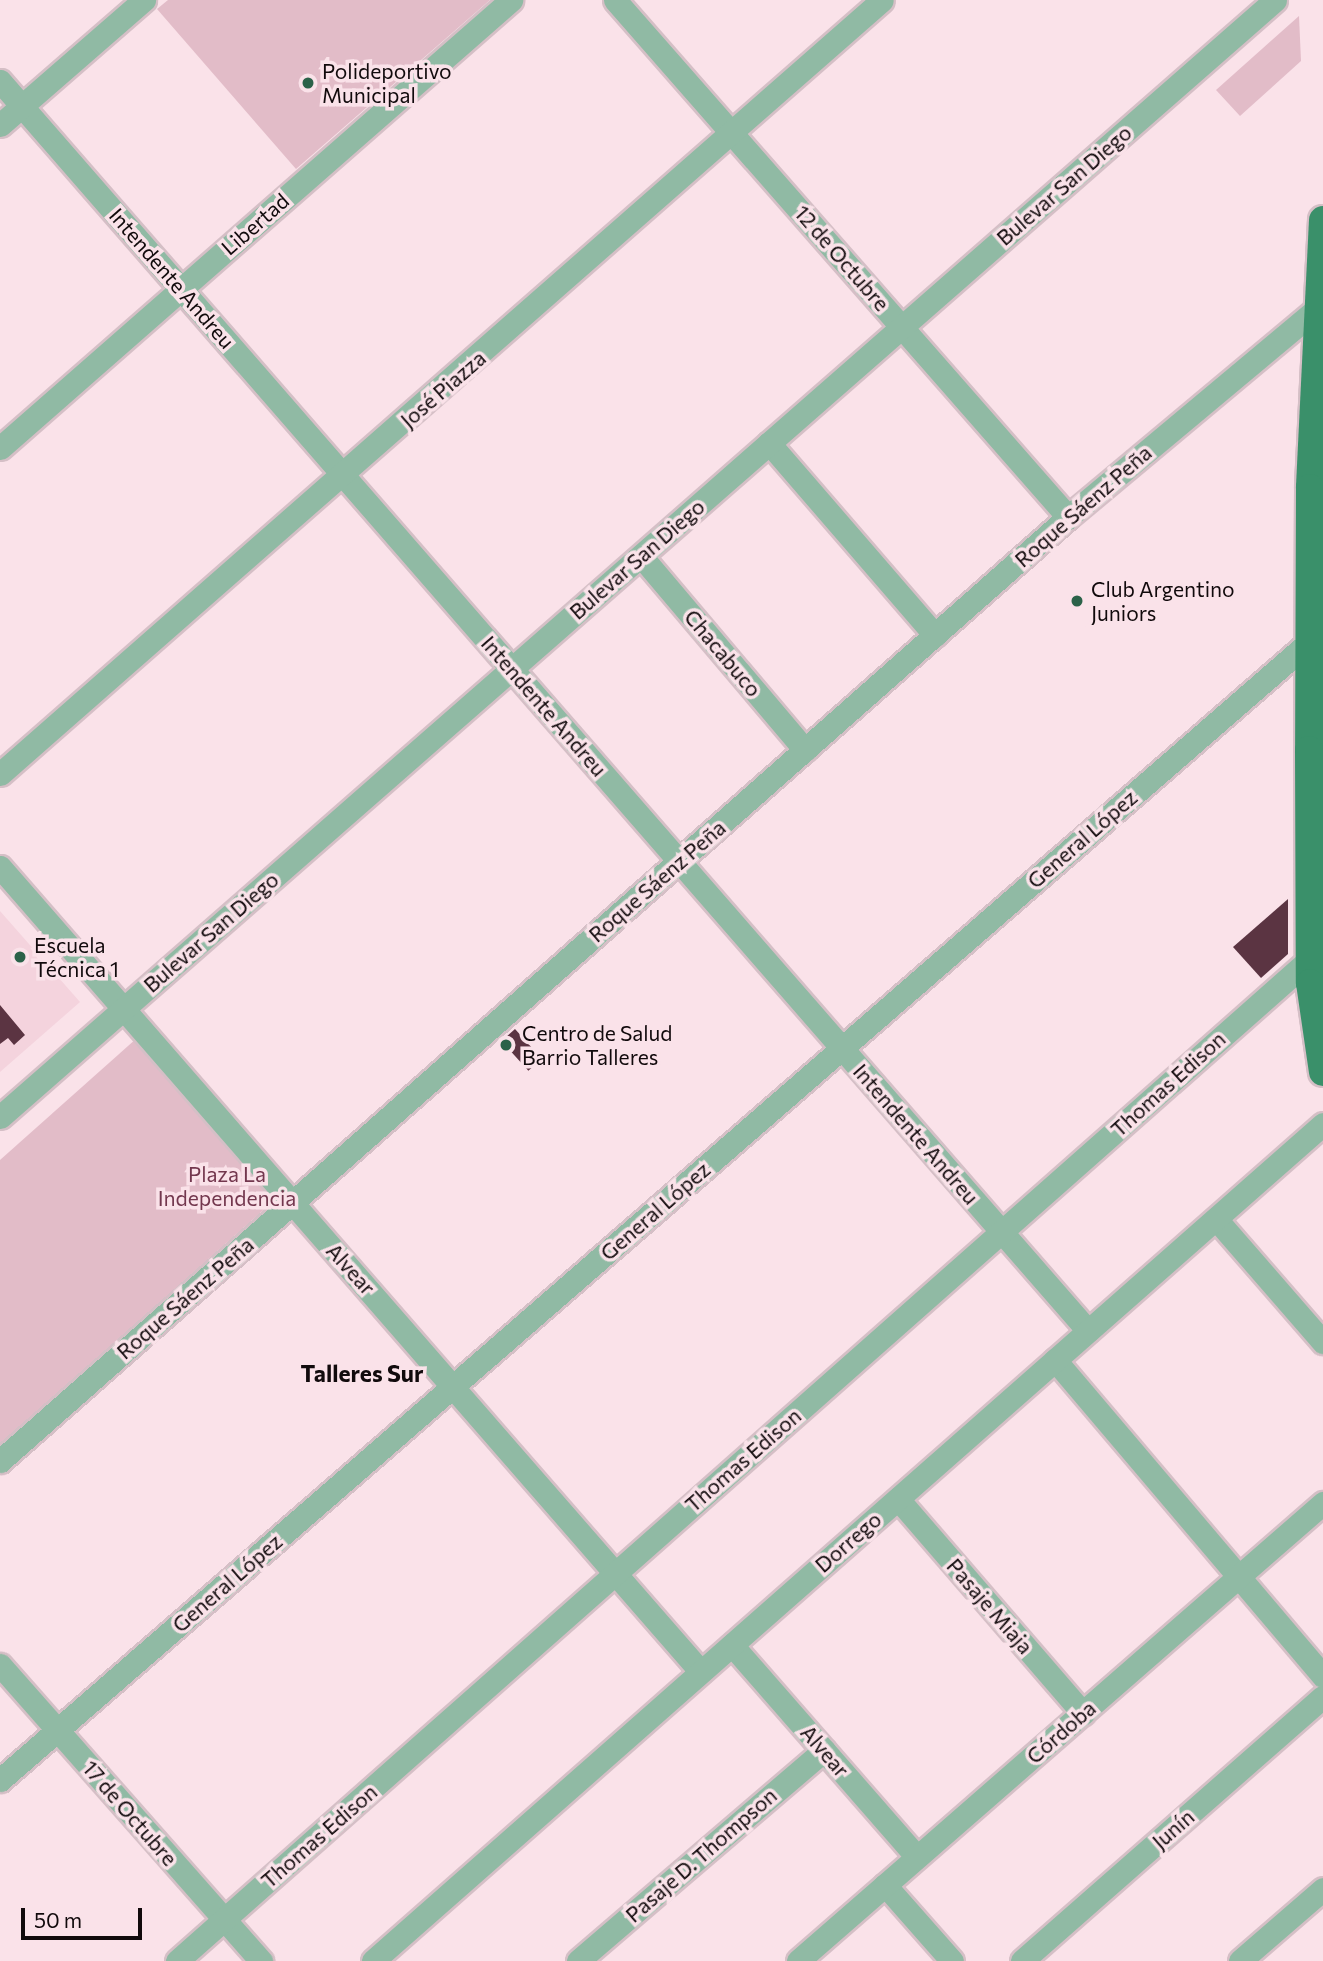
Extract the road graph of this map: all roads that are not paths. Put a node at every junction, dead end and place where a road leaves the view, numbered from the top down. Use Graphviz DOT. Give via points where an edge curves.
graph roads {
  1 [pos="144,0"];
  2 [pos="511,0"];
  3 [pos="615,0"];
  4 [pos="882,0"];
  5 [pos="1275,0"];
  6 [pos="0,81"];
  7 [pos="21,106"];
  8 [pos="0,125"];
  9 [pos="734,135"];
  10 [pos="1323,220"];
  11 [pos="180,288"];
  12 [pos="1319,307"];
  13 [pos="902,327"];
  14 [pos="769,443"];
  15 [pos="0,449"];
  16 [pos="344,476"];
  17 [pos="1316,488"];
  18 [pos="1068,517"];
  19 [pos="640,556"];
  20 [pos="935,635"];
  21 [pos="1309,642"];
  22 [pos="512,668"];
  23 [pos="805,750"];
  24 [pos="1316,756"];
  25 [pos="0,774"];
  26 [pos="679,861"];
  27 [pos="0,867"];
  28 [pos="1310,959"];
  29 [pos="124,1009"];
  30 [pos="842,1048"];
  31 [pos="1323,1072"];
  32 [pos="0,1117"];
  33 [pos="1323,1124"];
  34 [pos="292,1203"];
  35 [pos="1216,1219"];
  36 [pos="1002,1232"];
  37 [pos="1088,1331"];
  38 [pos="1323,1342"];
  39 [pos="1055,1360"];
  40 [pos="455,1386"];
  41 [pos="0,1461"];
  42 [pos="898,1499"];
  43 [pos="1323,1503"];
  44 [pos="617,1572"];
  45 [pos="1239,1577"];
  46 [pos="732,1645"];
  47 [pos="0,1665"];
  48 [pos="701,1672"];
  49 [pos="1323,1676"];
  50 [pos="1323,1697"];
  51 [pos="1083,1713"];
  52 [pos="57,1730"];
  53 [pos="824,1750"];
  54 [pos="0,1780"];
  55 [pos="918,1857"];
  56 [pos="885,1885"];
  57 [pos="1323,1889"];
  58 [pos="224,1919"];
  59 [pos="177,1961"];
  60 [pos="261,1961"];
  61 [pos="373,1961"];
  62 [pos="578,1961"];
  63 [pos="798,1961"];
  64 [pos="952,1961"];
  65 [pos="1022,1961"];
  66 [pos="1240,1961"];
  1 -- 7 [label="street"];
  2 -- 11 [label="street, Libertad"];
  3 -- 9 [label="street, 12 de Octubre"];
  4 -- 9 [label="street, José Piazza"];
  5 -- 13 [label="street, Bulevar San Diego"];
  6 -- 7 [label="street, Intendente Andreu"];
  7 -- 8 [label="street"];
  7 -- 11 [label="street, Intendente Andreu"];
  9 -- 13 [label="street, 12 de Octubre"];
  9 -- 16 [label="street, José Piazza"];
  10 -- 12 [label="main road"];
  11 -- 15 [label="street, Libertad"];
  11 -- 16 [label="street, Intendente Andreu"];
  12 -- 17 [label="main road"];
  12 -- 18 [label="street, Roque Sáenz Peña"];
  13 -- 14 [label="street, Bulevar San Diego"];
  13 -- 18 [label="street, 12 de Octubre"];
  14 -- 19 [label="street, Bulevar San Diego"];
  14 -- 20 [label="street"];
  16 -- 22 [label="street, Intendente Andreu"];
  16 -- 25 [label="street, José Piazza"];
  17 -- 21 [label="main road"];
  18 -- 20 [label="street, Roque Sáenz Peña"];
  19 -- 22 [label="street, Bulevar San Diego"];
  19 -- 23 [label="street, Chacabuco"];
  20 -- 23 [label="street, Roque Sáenz Peña"];
  21 -- 24 [label="main road"];
  21 -- 30 [label="street, General López"];
  22 -- 26 [label="street, Intendente Andreu"];
  22 -- 29 [label="street, Bulevar San Diego"];
  23 -- 26 [label="street, Roque Sáenz Peña"];
  24 -- 28 [label="main road"];
  26 -- 30 [label="street, Intendente Andreu"];
  26 -- 34 [label="street, Roque Sáenz Peña"];
  27 -- 29 [label="street, Alvear"];
  28 -- 31 [label="main road" via="1312,1021"];
  28 -- 36 [label="street, Thomas Edison"];
  29 -- 32 [label="street, Bulevar San Diego"];
  29 -- 34 [label="street, Alvear"];
  30 -- 36 [label="street, Intendente Andreu"];
  30 -- 40 [label="street, General López"];
  33 -- 35 [label="street, Dorrego"];
  34 -- 40 [label="street, Alvear"];
  34 -- 41 [label="street, Roque Sáenz Peña"];
  35 -- 37 [label="street, Dorrego"];
  35 -- 38 [label="street"];
  36 -- 37 [label="street, Intendente Andreu"];
  36 -- 44 [label="street, Thomas Edison"];
  37 -- 39 [label="street, Dorrego"];
  39 -- 42 [label="street, Dorrego"];
  39 -- 45 [label="street"];
  40 -- 44 [label="street, Alvear"];
  40 -- 52 [label="street, General López"];
  42 -- 46 [label="street, Dorrego"];
  42 -- 51 [label="street, Pasaje Miaja"];
  43 -- 45 [label="street, Córdoba"];
  44 -- 48 [label="street, Alvear"];
  44 -- 58 [label="street, Thomas Edison"];
  45 -- 49 [label="street"];
  45 -- 51 [label="street, Córdoba"];
  46 -- 48 [label="street, Dorrego"];
  46 -- 53 [label="street, Alvear"];
  47 -- 52 [label="street, 17 de Octubre"];
  48 -- 61 [label="street, Dorrego"];
  50 -- 65 [label="street, Junín"];
  51 -- 55 [label="street, Córdoba"];
  52 -- 54 [label="street, General López"];
  52 -- 58 [label="street, 17 de Octubre"];
  53 -- 55 [label="street, Alvear"];
  53 -- 62 [label="street, Pasaje D. Thompson"];
  55 -- 56 [label="street, Córdoba"];
  56 -- 63 [label="street, Córdoba"];
  56 -- 64 [label="street"];
  57 -- 66 [label="street"];
  58 -- 59 [label="street, Thomas Edison"];
  58 -- 60 [label="street, 17 de Octubre"];
}
